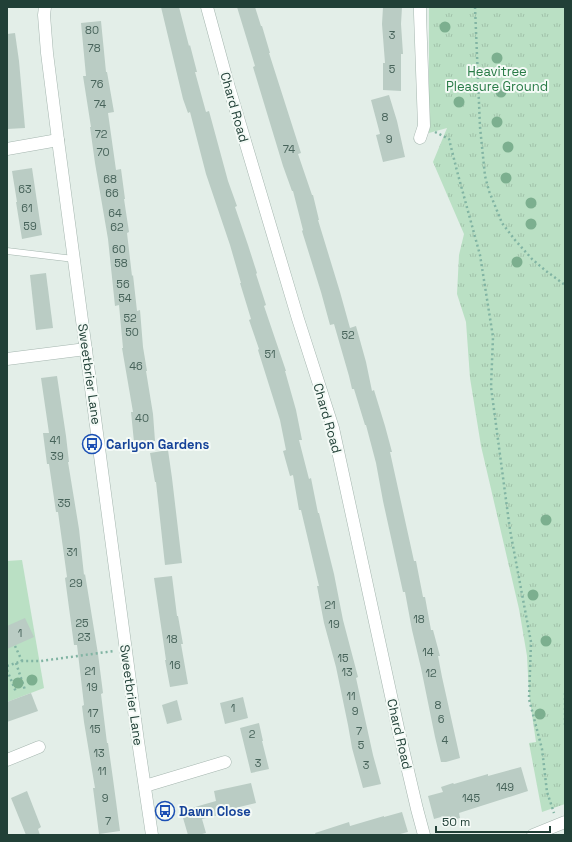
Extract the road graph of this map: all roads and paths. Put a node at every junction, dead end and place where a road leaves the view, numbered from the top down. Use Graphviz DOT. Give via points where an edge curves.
graph roads {
  1 [pos="45,7"];
  2 [pos="207,7"];
  3 [pos="420,7"];
  4 [pos="475,7"];
  5 [pos="422,132"];
  6 [pos="58,140"];
  7 [pos="7,149"];
  8 [pos="7,251"];
  9 [pos="74,260"];
  10 [pos="565,284"];
  11 [pos="86,349"];
  12 [pos="7,359"];
  13 [pos="15,646"];
  14 [pos="126,650"];
  15 [pos="22,661"];
  16 [pos="16,663"];
  17 [pos="7,666"];
  18 [pos="7,670"];
  19 [pos="26,690"];
  20 [pos="16,692"];
  21 [pos="565,692"];
  22 [pos="565,726"];
  23 [pos="38,747"];
  24 [pos="7,760"];
  25 [pos="225,762"];
  26 [pos="145,786"];
  27 [pos="562,823"];
  28 [pos="152,835"];
  29 [pos="424,835"];
  30 [pos="533,835"];
  1 -- 6 [label="street, Sweetbrier Lane" via="47,52"];
  2 -- 29 [label="street, Chard Road" via="333,428 398,728"];
  3 -- 5 [label="street"];
  4 -- 10 [label="path" via="480,127 489,191 502,223 515,240 532,259"];
  5 -- 27 [label="path" via="449,139 480,255 493,337 491,386 510,530 531,642 529,699 542,748 548,792"];
  6 -- 7 [label="street"];
  6 -- 9 [label="street, Sweetbrier Lane"];
  8 -- 9 [label="lane"];
  9 -- 11 [label="street, Sweetbrier Lane"];
  11 -- 12 [label="street"];
  11 -- 14 [label="street, Sweetbrier Lane"];
  13 -- 15 [label="path"];
  14 -- 15 [label="path"];
  14 -- 26 [label="street, Sweetbrier Lane"];
  15 -- 16 [label="path"];
  16 -- 17 [label="path"];
  16 -- 19 [label="path"];
  18 -- 20 [label="path"];
  21 -- 22 [label="path"];
  23 -- 24 [label="street"];
  25 -- 26 [label="street"];
  26 -- 28 [label="street, Sweetbrier Lane"];
  27 -- 30 [label="street"];
}
